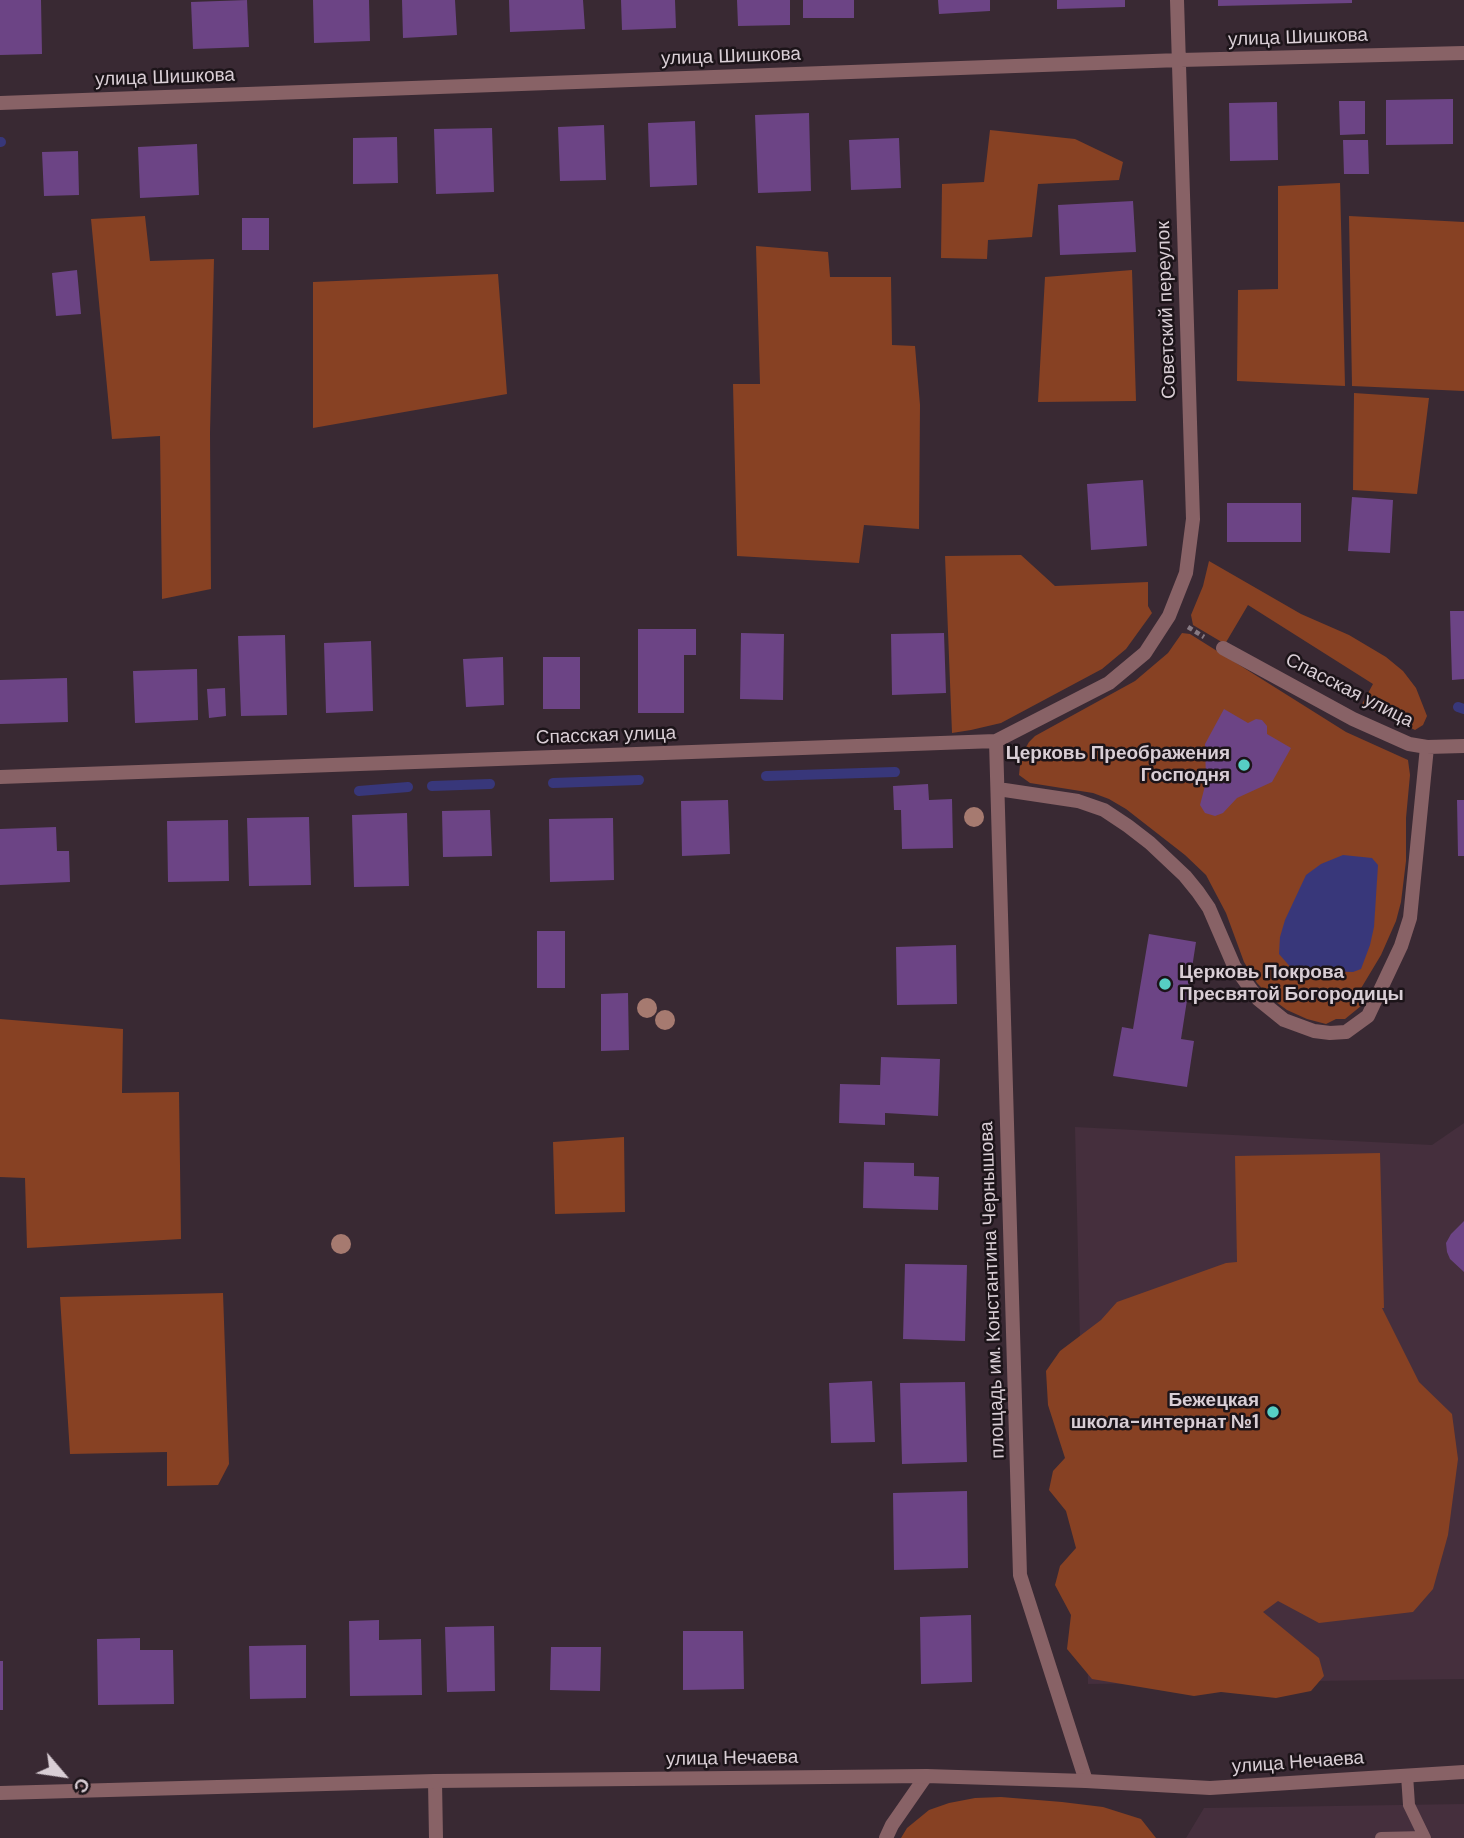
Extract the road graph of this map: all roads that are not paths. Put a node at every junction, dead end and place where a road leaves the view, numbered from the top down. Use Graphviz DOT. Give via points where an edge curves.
graph roads {
  1 [pos="1177,0"];
  2 [pos="1464,53"];
  3 [pos="1180,60"];
  4 [pos="0,103"];
  5 [pos="1169,616"];
  6 [pos="1223,648"];
  7 [pos="996,741"];
  8 [pos="1464,746"];
  9 [pos="1427,747"];
  10 [pos="0,777"];
  11 [pos="998,789"];
  12 [pos="1464,1772"];
  13 [pos="1407,1775"];
  14 [pos="926,1776"];
  15 [pos="435,1781"];
  16 [pos="1086,1781"];
  17 [pos="0,1793"];
  18 [pos="1424,1837"];
  19 [pos="436,1838"];
  20 [pos="886,1838"];
  21 [pos="1381,1838"];
  1 -- 3 [label="street, Советский переулок"];
  2 -- 3 [label="street, улица Шишкова"];
  3 -- 4 [label="street, улица Шишкова"];
  3 -- 5 [label="street, Советский переулок" via="1192,519 1186,573"];
  5 -- 7 [label="street, Спасская улица" via="1145,653 1109,683"];
  6 -- 9 [label="street, Спасская улица" via="1353,719 1409,744"];
  7 -- 10 [label="street, Спасская улица"];
  7 -- 11 [label="street, площадь им. Константина Чернышова"];
  8 -- 9 [label="street, Спасская улица"];
  9 -- 11 [label="street" via="1404,937 1367,1016 1346,1031 1329,1033 1284,1020 1258,999 1234,966 1199,892 1128,825 1078,801"];
  11 -- 16 [label="street, площадь им. Константина Чернышова" via="1020,1575"];
  12 -- 13 [label="street, улица Нечаева"];
  13 -- 16 [label="street, улица Нечаева" via="1210,1788"];
  13 -- 18 [label="lane" via="1409,1805"];
  14 -- 15 [label="street, улица Нечаева"];
  14 -- 16 [label="street, улица Нечаева"];
  14 -- 20 [label="street"];
  15 -- 17 [label="street, улица Нечаева"];
  15 -- 19 [label="street"];
  18 -- 21 [label="lane"];
}
